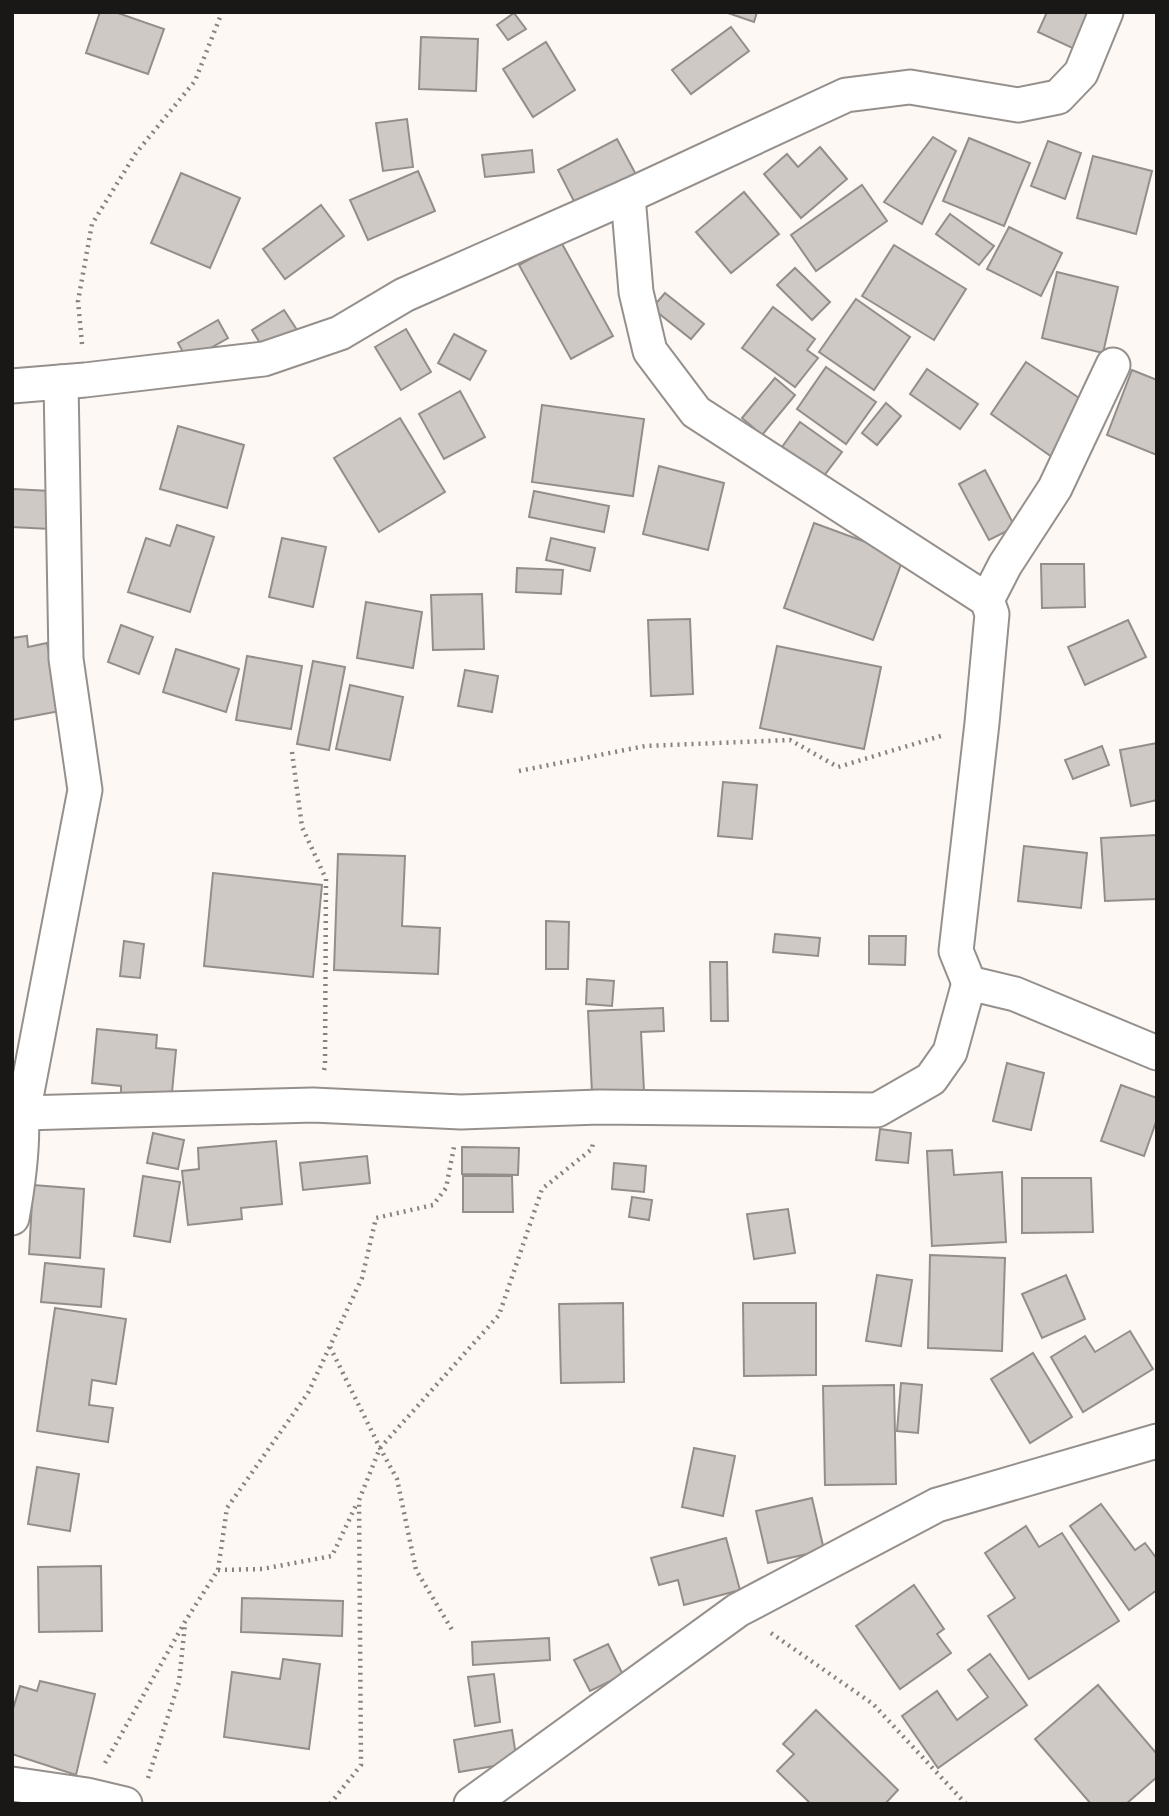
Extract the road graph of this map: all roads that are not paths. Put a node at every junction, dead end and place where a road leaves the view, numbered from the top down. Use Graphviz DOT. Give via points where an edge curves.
graph roads {
  1 [pos="1106,12"];
  2 [pos="628,196"];
  3 [pos="1113,365"];
  4 [pos="73,381"];
  5 [pos="12,386"];
  6 [pos="986,600"];
  7 [pos="969,983"];
  8 [pos="1157,1053"];
  9 [pos="12,1060"];
  10 [pos="23,1114"];
  11 [pos="12,1218"];
  12 [pos="1157,1441"];
  13 [pos="12,1784"];
  14 [pos="111,1801"];
  15 [pos="471,1804"];
  1 -- 2 [label="street" via="1081,73 1058,97 1018,105 910,87 846,95"];
  2 -- 4 [label="street" via="404,295 340,333 264,359"];
  2 -- 6 [label="street" via="636,292 650,351 696,412"];
  3 -- 6 [label="street" via="1055,488"];
  4 -- 5 [label="street"];
  4 -- 10 [label="street" via="66,659 85,790"];
  6 -- 7 [label="street" via="992,614 956,951"];
  7 -- 8 [label="street" via="1014,994"];
  7 -- 10 [label="street" via="950,1052 931,1079 877,1110 599,1107 461,1112 313,1105"];
  9 -- 10 [label="street"];
  10 -- 11 [label="street"];
  12 -- 15 [label="street" via="937,1505 738,1610"];
  13 -- 14 [label="street"];
}
